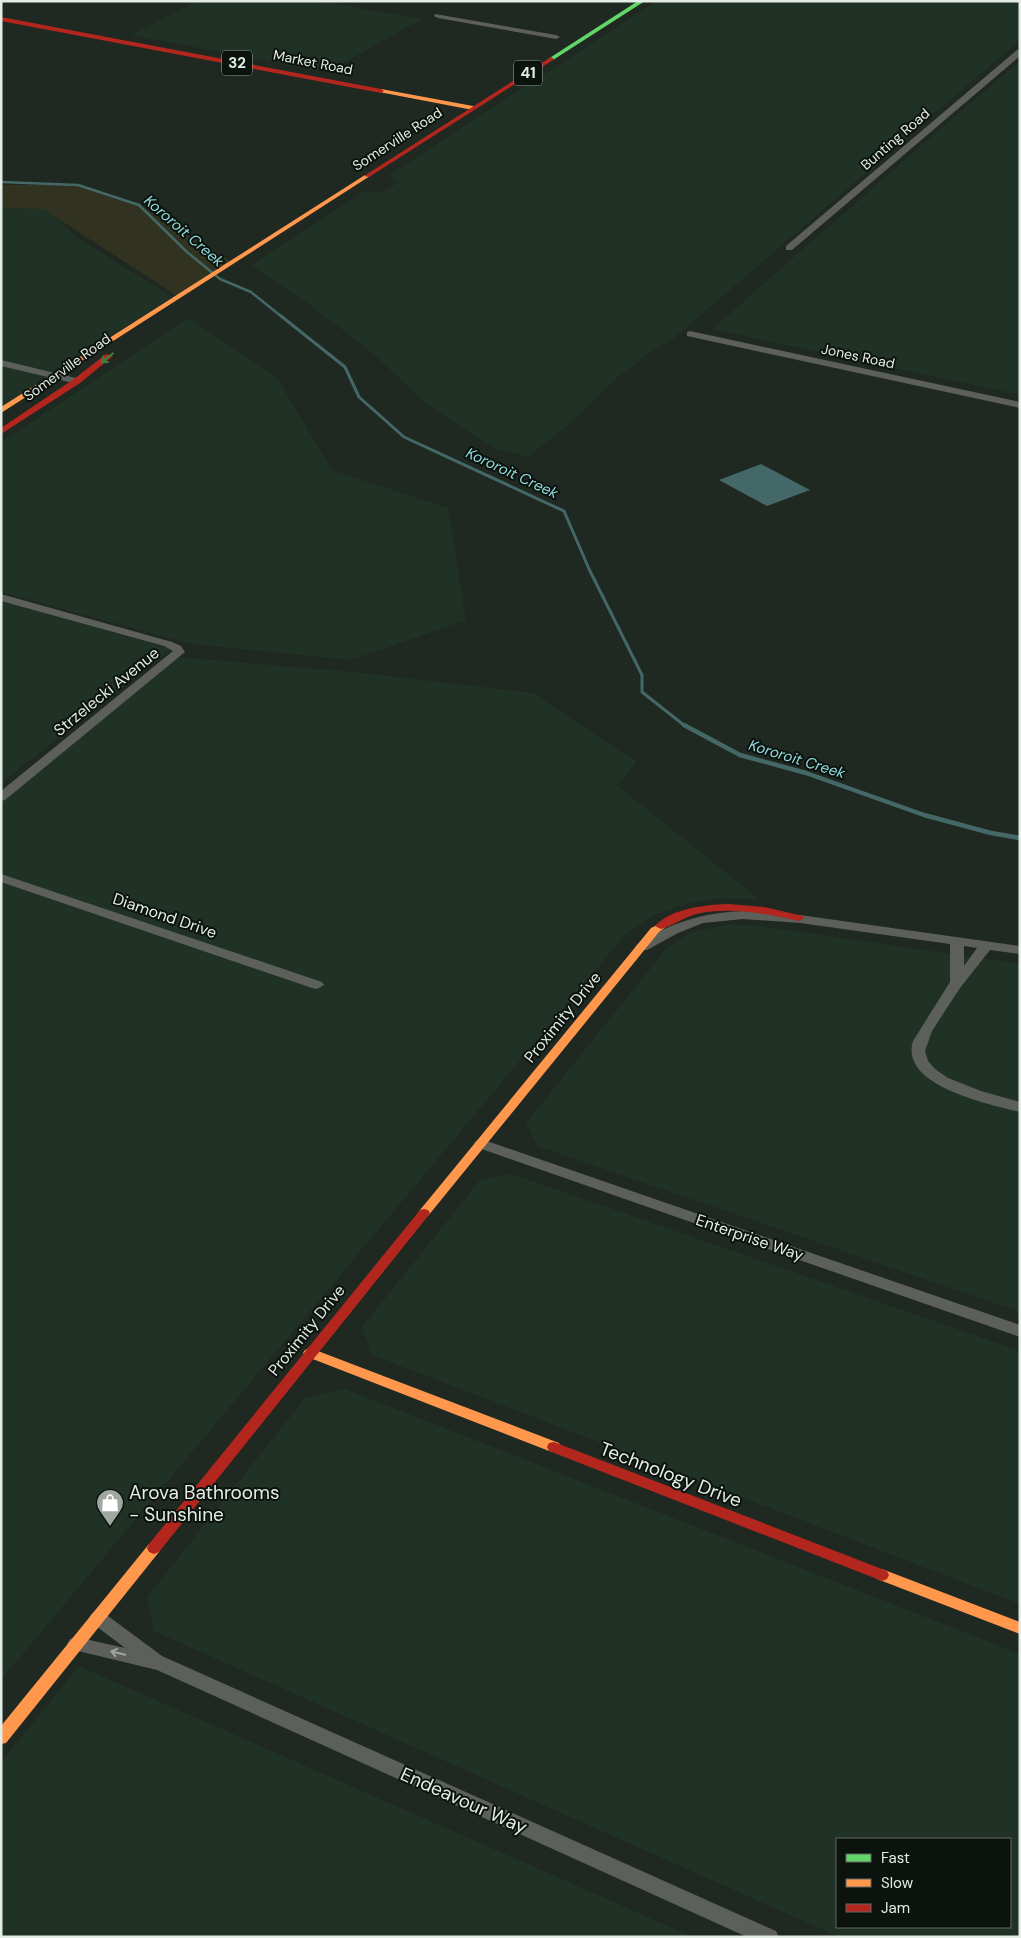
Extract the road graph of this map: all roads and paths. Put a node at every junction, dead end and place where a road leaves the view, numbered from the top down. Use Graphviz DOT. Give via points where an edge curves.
graph roads {
  1 [pos="642,1"];
  2 [pos="438,16"];
  3 [pos="1,19"];
  4 [pos="556,37"];
  5 [pos="1020,52"];
  6 [pos="473,108"];
  7 [pos="789,248"];
  8 [pos="169,303"];
  9 [pos="690,334"];
  10 [pos="1,363"];
  11 [pos="56,376"];
  12 [pos="77,381"];
  13 [pos="1020,405"];
  14 [pos="1,411"];
  15 [pos="1,432"];
  16 [pos="1,597"];
  17 [pos="1,797"];
  18 [pos="1,878"];
  19 [pos="957,941"];
  20 [pos="986,945"];
  21 [pos="642,947"];
  22 [pos="1020,950"];
  23 [pos="957,982"];
  24 [pos="317,985"];
  25 [pos="1020,1107"];
  26 [pos="481,1144"];
  27 [pos="1020,1331"];
  28 [pos="310,1353"];
  29 [pos="98,1618"];
  30 [pos="1020,1628"];
  31 [pos="76,1644"];
  32 [pos="160,1663"];
  33 [pos="1,1738"];
  34 [pos="769,1937"];
  1 -- 6 [label="main road, Somerville Road / 41"];
  2 -- 4 [label="street"];
  3 -- 6 [label="main road, Market Road / 32"];
  5 -- 7 [label="street, Bunting Road"];
  6 -- 8 [label="main road, Somerville Road"];
  8 -- 11 [label="main road, Somerville Road"];
  8 -- 12 [label="main road, Somerville Road, one-way" via="129,341"];
  9 -- 13 [label="street, Jones Road"];
  10 -- 11 [label="street"];
  11 -- 12 [label="street"];
  11 -- 14 [label="main road, Somerville Road"];
  12 -- 15 [label="main road, Somerville Road"];
  16 -- 17 [label="street, Strzelecki Avenue" via="168,644 178,652"];
  18 -- 24 [label="street, Diamond Drive"];
  19 -- 20 [label="street, Proximity Drive"];
  19 -- 21 [label="street, Proximity Drive" via="799,918 735,916 708,918 682,926"];
  19 -- 23 [label="street"];
  20 -- 22 [label="street, Proximity Drive"];
  20 -- 23 [label="street"];
  21 -- 26 [label="main road, Proximity Drive"];
  23 -- 25 [label="street" via="920,1040 920,1063 941,1081"];
  26 -- 27 [label="street, Enterprise Way"];
  26 -- 28 [label="main road, Proximity Drive"];
  28 -- 29 [label="main road, Proximity Drive"];
  28 -- 30 [label="main road, Technology Drive"];
  29 -- 31 [label="main road, Proximity Drive"];
  29 -- 32 [label="street, Endeavour Way"];
  32 -- 31 [label="street, Endeavour Way, one-way"];
  31 -- 33 [label="main road, Proximity Drive"];
  32 -- 34 [label="street, Endeavour Way"];
}
